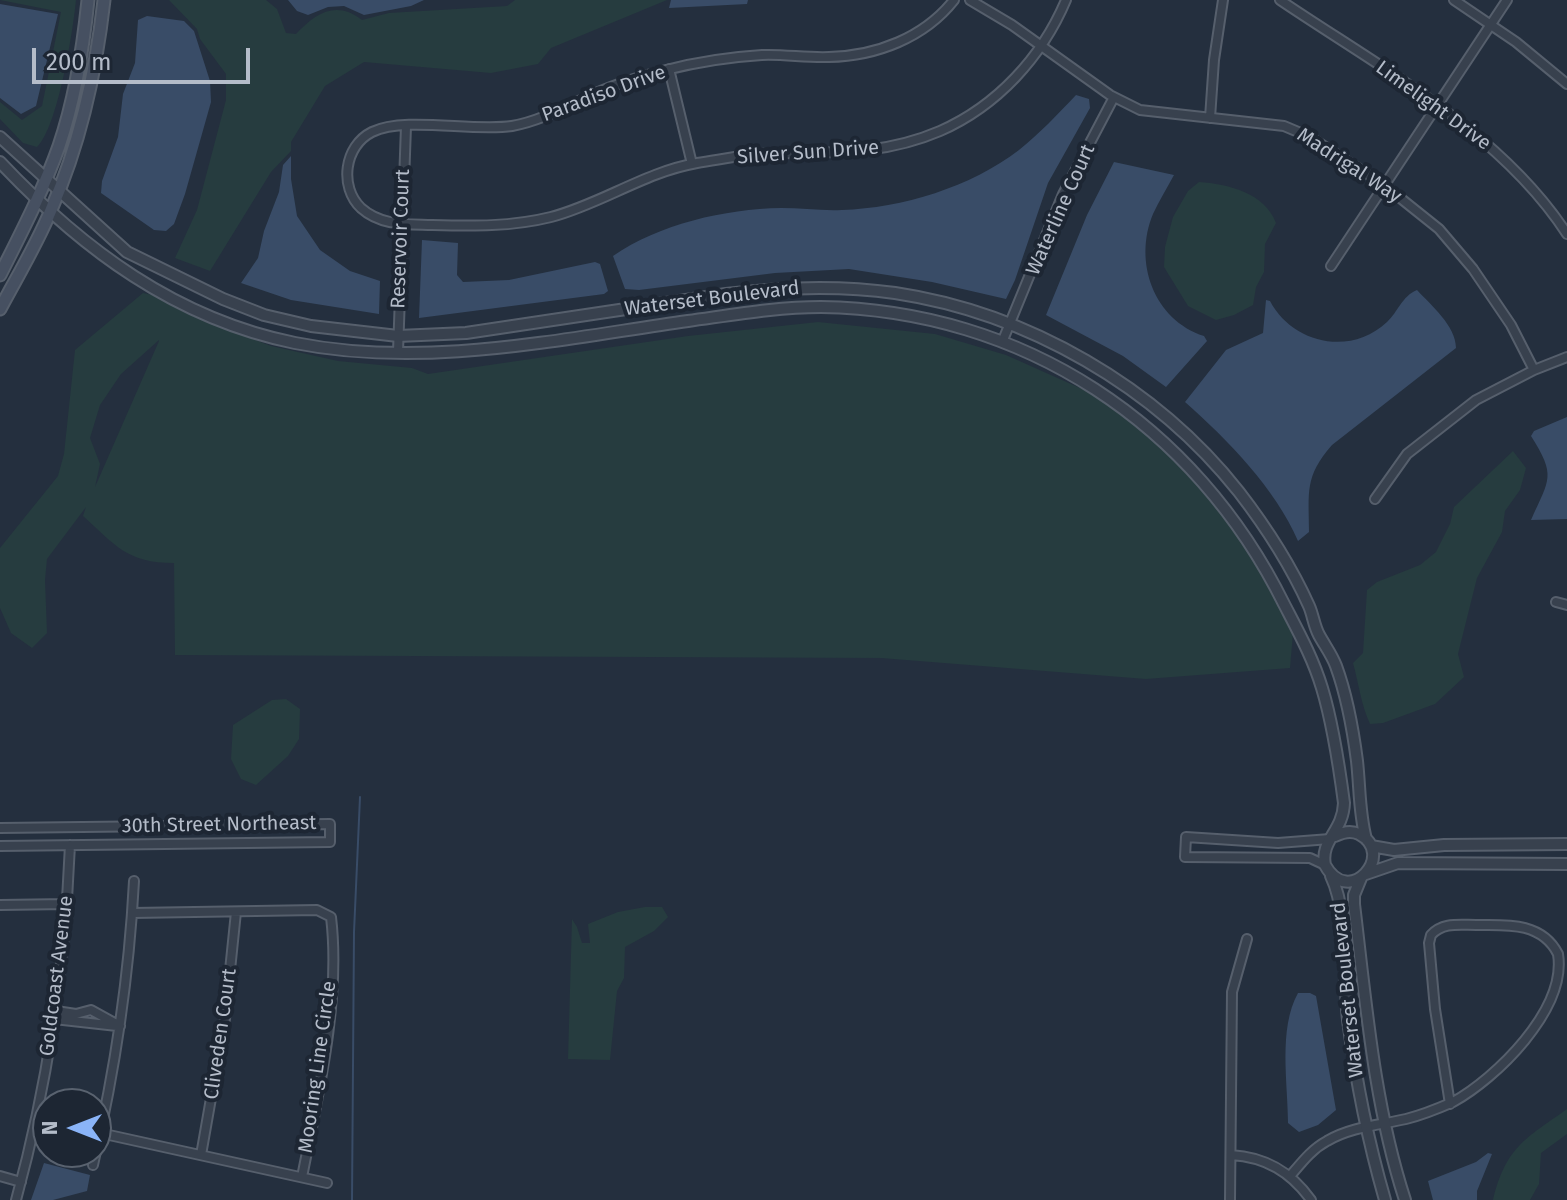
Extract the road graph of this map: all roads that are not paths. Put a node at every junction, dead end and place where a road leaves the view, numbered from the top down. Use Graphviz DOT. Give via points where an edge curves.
graph roads {
  1 [pos="88,0"];
  2 [pos="104,0"];
  3 [pos="954,0"];
  4 [pos="970,0"];
  5 [pos="1066,0"];
  6 [pos="1223,0"];
  7 [pos="1280,0"];
  8 [pos="1454,0"];
  9 [pos="1507,0"];
  10 [pos="1492,25"];
  11 [pos="1042,46"];
  12 [pos="669,69"];
  13 [pos="1567,84"];
  14 [pos="1114,97"];
  15 [pos="1437,106"];
  16 [pos="1210,118"];
  17 [pos="406,126"];
  18 [pos="0,137"];
  19 [pos="0,162"];
  20 [pos="692,164"];
  21 [pos="47,178"];
  22 [pos="1384,185"];
  23 [pos="59,191"];
  24 [pos="37,202"];
  25 [pos="50,213"];
  26 [pos="402,224"];
  27 [pos="1567,234"];
  28 [pos="1331,266"];
  29 [pos="0,275"];
  30 [pos="0,309"];
  31 [pos="1009,324"];
  32 [pos="398,336"];
  33 [pos="1003,340"];
  34 [pos="398,352"];
  35 [pos="1567,357"];
  36 [pos="1534,370"];
  37 [pos="1375,499"];
  38 [pos="1556,602"];
  39 [pos="1567,605"];
  40 [pos="0,828"];
  41 [pos="1332,838"];
  42 [pos="1368,843"];
  43 [pos="1567,844"];
  44 [pos="70,845"];
  45 [pos="0,846"];
  46 [pos="1567,864"];
  47 [pos="1327,870"];
  48 [pos="1363,876"];
  49 [pos="134,881"];
  50 [pos="67,904"];
  51 [pos="0,905"];
  52 [pos="236,912"];
  53 [pos="133,913"];
  54 [pos="1247,939"];
  55 [pos="55,1015"];
  56 [pos="120,1026"];
  57 [pos="108,1088"];
  58 [pos="1450,1104"];
  59 [pos="1386,1124"];
  60 [pos="1367,1127"];
  61 [pos="112,1136"];
  62 [pos="201,1155"];
  63 [pos="1231,1155"];
  64 [pos="1291,1175"];
  65 [pos="0,1176"];
  66 [pos="302,1177"];
  67 [pos="21,1182"];
  68 [pos="327,1183"];
  69 [pos="16,1200"];
  70 [pos="1230,1200"];
  71 [pos="1311,1200"];
  72 [pos="1385,1200"];
  73 [pos="1405,1200"];
  1 -- 21 [label="main road" via="70,106"];
  2 -- 23 [label="main road" via="92,78"];
  3 -- 12 [label="street, Paradiso Drive" via="904,40 864,54 764,55"];
  4 -- 11 [label="street, Madrigal Way"];
  5 -- 11 [label="street, Silver Sun Drive"];
  6 -- 16 [label="street"];
  7 -- 15 [label="street, Limelight Drive"];
  8 -- 10 [label="street"];
  9 -- 10 [label="street"];
  10 -- 13 [label="street"];
  10 -- 15 [label="street"];
  11 -- 14 [label="street, Madrigal Way"];
  11 -- 20 [label="street, Silver Sun Drive" via="988,103 908,142 861,152 752,155"];
  12 -- 17 [label="street, Paradiso Drive" via="514,126"];
  12 -- 20 [label="street"];
  14 -- 16 [label="street, Madrigal Way" via="1140,110"];
  14 -- 31 [label="street, Waterline Court" via="1063,194"];
  15 -- 22 [label="street"];
  15 -- 27 [label="street, Limelight Drive" via="1496,150"];
  16 -- 22 [label="street, Madrigal Way" via="1284,126"];
  17 -- 26 [label="street, Reservoir Court"];
  17 -- 26 [label="street, Paradiso Drive" via="367,135 353,151 347,177 350,192 366,212"];
  18 -- 21 [label="street, Waterset Boulevard"];
  19 -- 24 [label="street, Waterset Boulevard"];
  20 -- 26 [label="street, Silver Sun Drive" via="551,217 483,227"];
  21 -- 23 [label="street, Waterset Boulevard"];
  21 -- 24 [label="main road"];
  22 -- 28 [label="street"];
  22 -- 36 [label="street, Madrigal Way" via="1439,229 1473,269"];
  23 -- 25 [label="main road"];
  23 -- 32 [label="street, Waterset Boulevard" via="127,252 211,294 311,326"];
  24 -- 25 [label="street, Waterset Boulevard"];
  24 -- 29 [label="main road"];
  25 -- 30 [label="main road"];
  25 -- 34 [label="street, Waterset Boulevard" via="111,263 194,311 294,343"];
  26 -- 32 [label="street, Reservoir Court"];
  31 -- 32 [label="street, Waterset Boulevard" via="897,293 789,288 466,333"];
  31 -- 33 [label="street, Waterline Court"];
  31 -- 42 [label="street, Waterset Boulevard" via="1090,362 1158,410 1200,448 1265,528 1336,666 1351,725"];
  32 -- 34 [label="street, Reservoir Court"];
  33 -- 34 [label="street, Waterset Boulevard" via="901,314 822,307 757,311 459,352"];
  33 -- 41 [label="street, Waterset Boulevard" via="1087,384 1138,419 1197,473 1247,537 1294,621 1322,687 1344,803"];
  35 -- 36 [label="street"];
  36 -- 37 [label="street" via="1476,400 1407,454"];
  38 -- 39 [label="street"];
  40 -- 44 [label="street, 30th Street Northeast" via="330,824 330,842"];
  41 -- 42 [label="street" via="1349,831"];
  41 -- 47 [label="street" via="1324,852"];
  41 -- 47 [label="street" via="1278,843 1186,837 1185,857 1310,858"];
  42 -- 43 [label="street" via="1394,850"];
  42 -- 48 [label="street" via="1372,863"];
  44 -- 45 [label="street, 30th Street Northeast"];
  44 -- 50 [label="street, Goldcoast Avenue"];
  46 -- 48 [label="street" via="1398,863"];
  47 -- 48 [label="street" via="1342,881"];
  47 -- 60 [label="street, Waterset Boulevard" via="1338,892 1348,1021"];
  48 -- 59 [label="street, Waterset Boulevard" via="1354,904"];
  49 -- 53 [label="street"];
  50 -- 51 [label="street"];
  50 -- 55 [label="street, Goldcoast Avenue"];
  52 -- 53 [label="street, Mooring Line Circle"];
  52 -- 62 [label="street, Cliveden Court" via="225,1019"];
  52 -- 66 [label="street, Mooring Line Circle" via="317,910 331,917 327,1033"];
  53 -- 56 [label="street"];
  54 -- 63 [label="street" via="1232,992"];
  55 -- 56 [label="street"];
  55 -- 67 [label="street, Goldcoast Avenue"];
  56 -- 57 [label="street"];
  58 -- 58 [label="street" via="1435,1009 1431,935 1444,925 1507,925 1537,932 1554,946 1563,969 1555,1006 1498,1073"];
  58 -- 59 [label="street"];
  59 -- 60 [label="street"];
  59 -- 73 [label="street, Waterset Boulevard"];
  60 -- 64 [label="street" via="1328,1140"];
  60 -- 72 [label="street, Waterset Boulevard"];
  61 -- 62 [label="street, Mooring Line Circle"];
  62 -- 66 [label="street, Mooring Line Circle"];
  63 -- 64 [label="street" via="1256,1158"];
  63 -- 70 [label="street"];
  64 -- 71 [label="street"];
  65 -- 67 [label="street"];
  66 -- 68 [label="street, Mooring Line Circle"];
  67 -- 69 [label="street, Goldcoast Avenue"];
}
